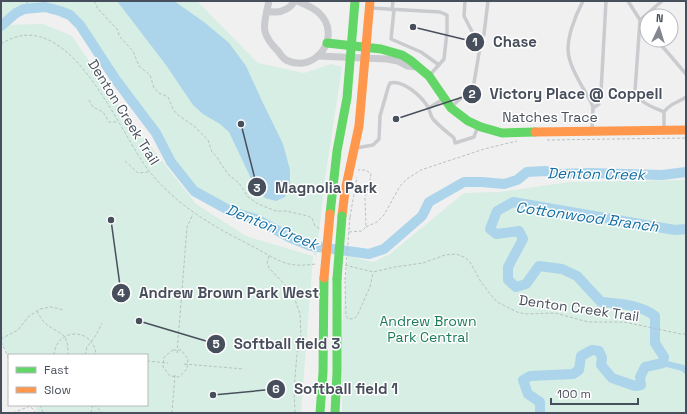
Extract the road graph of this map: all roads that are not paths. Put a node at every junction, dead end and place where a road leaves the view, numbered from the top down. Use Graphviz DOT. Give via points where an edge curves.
graph roads {
  1 [pos="269,1"];
  2 [pos="296,1"];
  3 [pos="355,1"];
  4 [pos="393,1"];
  5 [pos="465,1"];
  6 [pos="488,1"];
  7 [pos="583,1"];
  8 [pos="606,1"];
  9 [pos="628,1"];
  10 [pos="662,1"];
  11 [pos="370,5"];
  12 [pos="654,8"];
  13 [pos="393,10"];
  14 [pos="267,11"];
  15 [pos="639,18"];
  16 [pos="639,34"];
  17 [pos="327,43"];
  18 [pos="351,46"];
  19 [pos="366,47"];
  20 [pos="480,47"];
  21 [pos="664,48"];
  22 [pos="318,56"];
  23 [pos="350,57"];
  24 [pos="366,58"];
  25 [pos="439,65"];
  26 [pos="416,67"];
  27 [pos="686,74"];
  28 [pos="428,76"];
  29 [pos="686,97"];
  30 [pos="444,98"];
  31 [pos="451,107"];
  32 [pos="429,108"];
  33 [pos="593,108"];
  34 [pos="664,112"];
  35 [pos="478,126"];
  36 [pos="664,130"];
  37 [pos="686,130"];
  38 [pos="592,132"];
  39 [pos="354,148"];
  40 [pos="323,372"];
  41 [pos="337,372"];
  42 [pos="320,413"];
  43 [pos="335,413"];
  1 -- 14 [label="street, Natches Trace"];
  2 -- 14 [label="street" via="287,10"];
  2 -- 17 [label="street" via="318,12 324,19 328,28"];
  3 -- 18 [label="main road"];
  4 -- 13 [label="lane"];
  5 -- 20 [label="lane" via="464,16"];
  6 -- 20 [label="lane"];
  7 -- 33 [label="lane" via="576,15 568,51 569,59"];
  8 -- 33 [label="lane" via="602,90 599,104"];
  9 -- 15 [label="lane"];
  10 -- 12 [label="lane"];
  11 -- 13 [label="lane"];
  11 -- 19 [label="main road"];
  13 -- 25 [label="lane" via="391,40 421,52"];
  13 -- 25 [label="lane" via="440,12 447,15 444,59"];
  14 -- 22 [label="street, Natches Trace" via="265,33 285,60 304,63"];
  16 -- 34 [label="lane" via="635,91 641,100"];
  17 -- 18 [label="main road, Natches Trace"];
  17 -- 22 [label="street"];
  18 -- 19 [label="main road, Natches Trace"];
  18 -- 23 [label="main road"];
  19 -- 24 [label="main road"];
  19 -- 26 [label="main road, Natches Trace" via="390,51 410,60"];
  20 -- 31 [label="lane" via="474,83"];
  21 -- 27 [label="lane"];
  22 -- 23 [label="street, Natches Trace"];
  23 -- 24 [label="street, Natches Trace"];
  23 -- 40 [label="main road, bridge" via="324,278"];
  24 -- 26 [label="street, Natches Trace" via="387,59"];
  24 -- 39 [label="main road" via="359,126"];
  25 -- 28 [label="lane"];
  26 -- 28 [label="main road, Natches Trace"];
  28 -- 30 [label="main road, Natches Trace"];
  29 -- 34 [label="lane" via="668,106"];
  30 -- 31 [label="main road, Natches Trace"];
  30 -- 32 [label="lane"];
  31 -- 35 [label="main road, Natches Trace" via="467,121"];
  32 -- 35 [label="lane" via="432,118 454,138 455,143 474,137"];
  32 -- 39 [label="lane" via="408,86 397,82 390,83 380,116 379,139 373,145"];
  33 -- 38 [label="lane"];
  34 -- 36 [label="lane"];
  35 -- 38 [label="main road, Natches Trace" via="502,132"];
  36 -- 37 [label="main road, Natches Trace"];
  36 -- 38 [label="main road, Natches Trace"];
  39 -- 41 [label="main road, bridge" via="346,191"];
  40 -- 41 [label="main road"];
  40 -- 42 [label="main road"];
  41 -- 43 [label="main road"];
}
